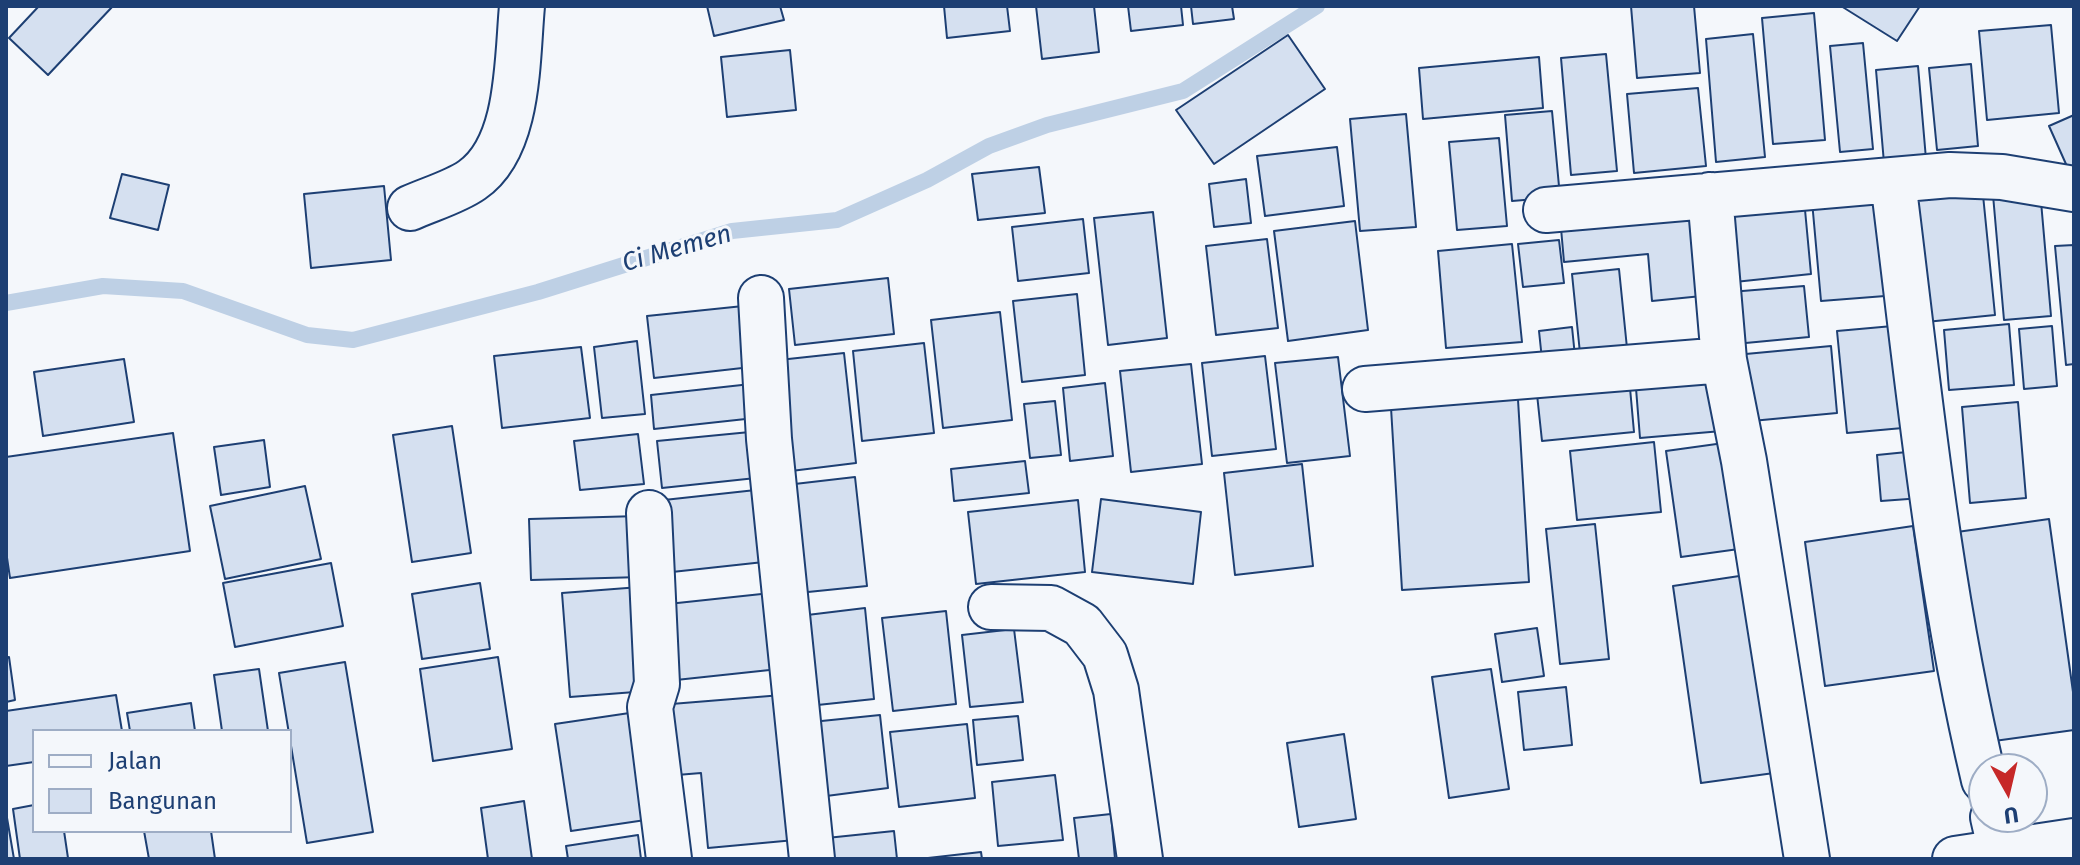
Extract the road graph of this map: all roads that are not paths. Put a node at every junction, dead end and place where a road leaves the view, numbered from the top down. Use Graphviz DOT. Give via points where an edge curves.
graph roads {
  1 [pos="522,6"];
  2 [pos="1893,181"];
  3 [pos="2074,189"];
  4 [pos="1710,195"];
  5 [pos="410,208"];
  6 [pos="1546,210"];
  7 [pos="761,298"];
  8 [pos="1724,360"];
  9 [pos="1365,389"];
  10 [pos="649,513"];
  11 [pos="991,607"];
  12 [pos="1977,753"];
  13 [pos="1997,834"];
  14 [pos="2074,841"];
  15 [pos="669,859"];
  16 [pos="812,859"];
  17 [pos="1140,859"];
  18 [pos="1807,859"];
  19 [pos="1955,859"];
  1 -- 5 [label="main road" via="510,118 501,146 490,165 471,181"];
  2 -- 3 [label="main road" via="2002,177"];
  2 -- 4 [label="main road"];
  2 -- 12 [label="main road" via="1936,526"];
  4 -- 6 [label="main road"];
  4 -- 8 [label="main road"];
  7 -- 16 [label="main road" via="769,439"];
  8 -- 9 [label="main road"];
  8 -- 18 [label="main road"];
  10 -- 15 [label="main road" via="657,684 650,707"];
  11 -- 17 [label="main road" via="1051,608 1082,625 1105,655 1116,690"];
  13 -- 14 [label="main road"];
  13 -- 19 [label="main road"];
}
